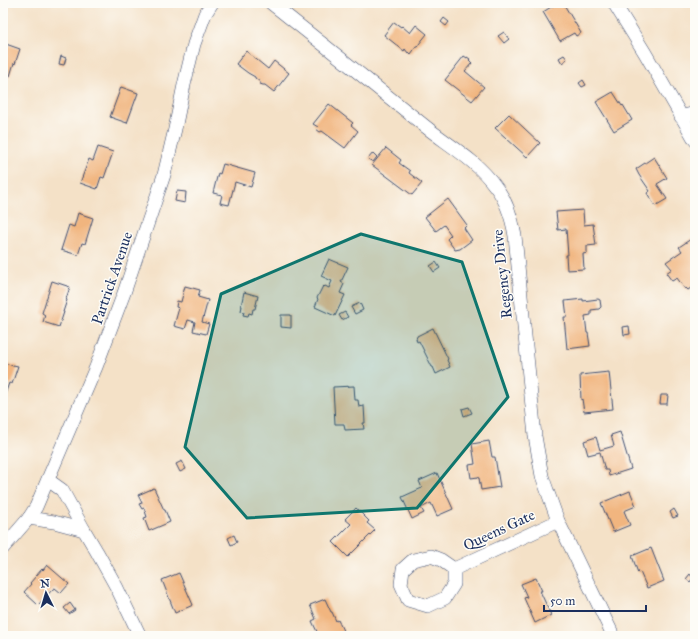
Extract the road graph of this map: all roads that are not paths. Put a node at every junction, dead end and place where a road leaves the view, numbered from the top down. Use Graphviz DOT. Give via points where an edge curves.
graph roads {
  1 [pos="212,3"];
  2 [pos="271,3"];
  3 [pos="614,3"];
  4 [pos="695,113"];
  5 [pos="682,117"];
  6 [pos="695,140"];
  7 [pos="48,480"];
  8 [pos="29,518"];
  9 [pos="558,521"];
  10 [pos="84,530"];
  11 [pos="3,548"];
  12 [pos="454,569"];
  13 [pos="140,636"];
  14 [pos="612,636"];
  1 -- 7 [label="street, Partrick Avenue" via="196,38 164,175 124,293"];
  2 -- 9 [label="street, Regency Drive" via="482,170 506,202 515,236 538,456 542,476"];
  3 -- 5 [label="street"];
  4 -- 5 [label="street"];
  5 -- 6 [label="street"];
  7 -- 8 [label="street, Partrick Avenue"];
  7 -- 10 [label="street" via="62,490"];
  8 -- 10 [label="street"];
  8 -- 11 [label="street, Partrick Avenue"];
  9 -- 12 [label="street, Queens Gate"];
  9 -- 14 [label="street, Regency Drive"];
  10 -- 13 [label="street" via="117,588"];
}
